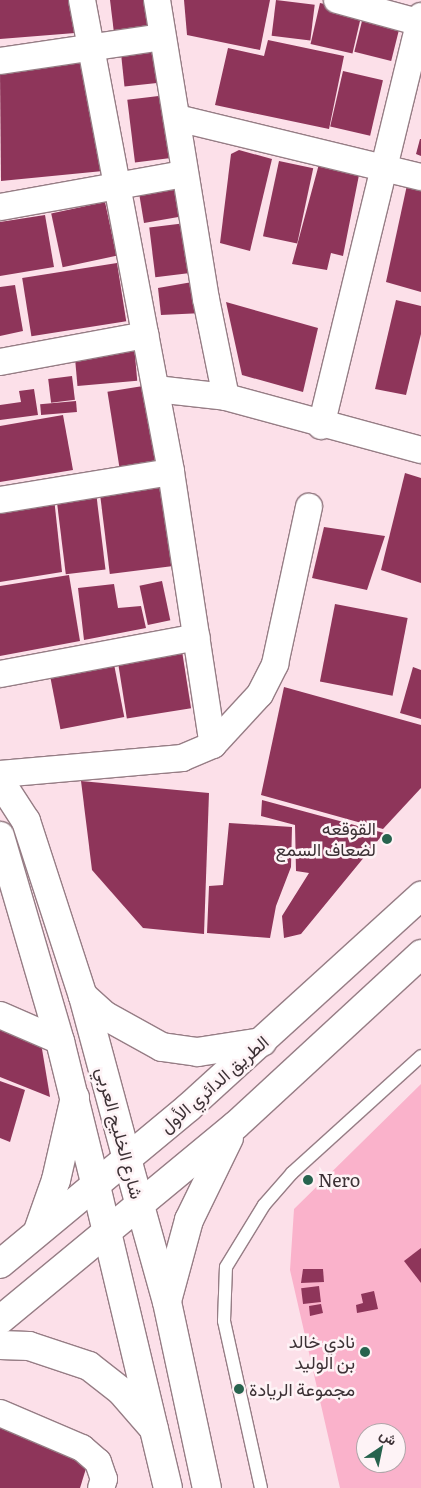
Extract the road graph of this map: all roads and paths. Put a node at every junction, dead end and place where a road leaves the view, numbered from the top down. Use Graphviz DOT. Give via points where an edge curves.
graph roads {
  1 [pos="82,0"];
  2 [pos="157,0"];
  3 [pos="337,0"];
  4 [pos="421,20"];
  5 [pos="162,37"];
  6 [pos="89,50"];
  7 [pos="0,61"];
  8 [pos="177,118"];
  9 [pos="383,166"];
  10 [pos="184,174"];
  11 [pos="421,177"];
  12 [pos="114,188"];
  13 [pos="0,206"];
  14 [pos="146,335"];
  15 [pos="0,362"];
  16 [pos="156,389"];
  17 [pos="226,397"];
  18 [pos="321,426"];
  19 [pos="421,450"];
  20 [pos="170,472"];
  21 [pos="0,500"];
  22 [pos="309,507"];
  23 [pos="197,637"];
  24 [pos="0,674"];
  25 [pos="213,745"];
  26 [pos="1,786"];
  27 [pos="0,836"];
  28 [pos="5,876"];
  29 [pos="421,896"];
  30 [pos="421,954"];
  31 [pos="83,996"];
  32 [pos="0,1015"];
  33 [pos="60,1041"];
  34 [pos="263,1042"];
  35 [pos="421,1056"];
  36 [pos="75,1097"];
  37 [pos="236,1125"];
  38 [pos="128,1160"];
  39 [pos="96,1186"];
  40 [pos="140,1209"];
  41 [pos="38,1231"];
  42 [pos="108,1235"];
  43 [pos="0,1264"];
  44 [pos="167,1302"];
  45 [pos="0,1320"];
  46 [pos="0,1345"];
  47 [pos="0,1413"];
  48 [pos="157,1432"];
  49 [pos="101,1488"];
  50 [pos="168,1488"];
  51 [pos="207,1488"];
  52 [pos="261,1488"];
  1 -- 6 [label="street"];
  2 -- 5 [label="street"];
  3 -- 4 [label="street"];
  4 -- 9 [label="street"];
  5 -- 6 [label="street"];
  5 -- 8 [label="street"];
  6 -- 7 [label="street"];
  6 -- 12 [label="street"];
  8 -- 9 [label="street"];
  8 -- 10 [label="street"];
  9 -- 11 [label="street"];
  9 -- 18 [label="street"];
  10 -- 12 [label="street"];
  10 -- 17 [label="street"];
  12 -- 13 [label="street"];
  12 -- 14 [label="street"];
  14 -- 15 [label="street"];
  14 -- 16 [label="street"];
  16 -- 17 [label="street"];
  16 -- 20 [label="street"];
  17 -- 18 [label="street"];
  18 -- 19 [label="street"];
  20 -- 21 [label="street"];
  20 -- 23 [label="street"];
  22 -- 25 [label="street" via="275,664 260,694"];
  23 -- 24 [label="street"];
  23 -- 25 [label="street"];
  25 -- 26 [label="street" via="182,758"];
  26 -- 31 [label="main road, شارع الخليج العربي" via="26,821"];
  27 -- 28 [label="main road, شارع الخليج العربي"];
  28 -- 33 [label="main road, شارع الخليج العربي"];
  29 -- 34 [label="main road, الطريق الدائري الأول"];
  30 -- 37 [label="main road"];
  31 -- 34 [label="main road" via="104,1015 162,1047 198,1052"];
  31 -- 38 [label="main road, شارع الخليج العربي"];
  32 -- 33 [label="street"];
  33 -- 36 [label="main road, شارع الخليج العربي"];
  34 -- 38 [label="main road, الطريق الدائري الأول"];
  35 -- 52 [label="lane" via="292,1173 264,1204 226,1267 224,1321"];
  36 -- 39 [label="main road, شارع الخليج العربي"];
  36 -- 41 [label="main road" via="56,1180"];
  37 -- 40 [label="main road"];
  37 -- 44 [label="main road" via="188,1220"];
  38 -- 39 [label="main road, الطريق الدائري الأول"];
  38 -- 40 [label="main road, شارع الخليج العربي"];
  39 -- 41 [label="main road, الطريق الدائري الأول"];
  39 -- 42 [label="main road, شارع الخليج العربي"];
  40 -- 42 [label="main road"];
  40 -- 44 [label="main road, شارع الخليج العربي"];
  41 -- 43 [label="main road, الطريق الدائري الأول"];
  42 -- 45 [label="main road"];
  42 -- 48 [label="main road, شارع الخليج العربي"];
  44 -- 51 [label="main road, شارع الخليج العربي"];
  46 -- 48 [label="main road" via="30,1346 89,1366 121,1391"];
  47 -- 49 [label="street" via="82,1448 98,1462 104,1479"];
  48 -- 50 [label="main road, شارع الخليج العربي"];
}
